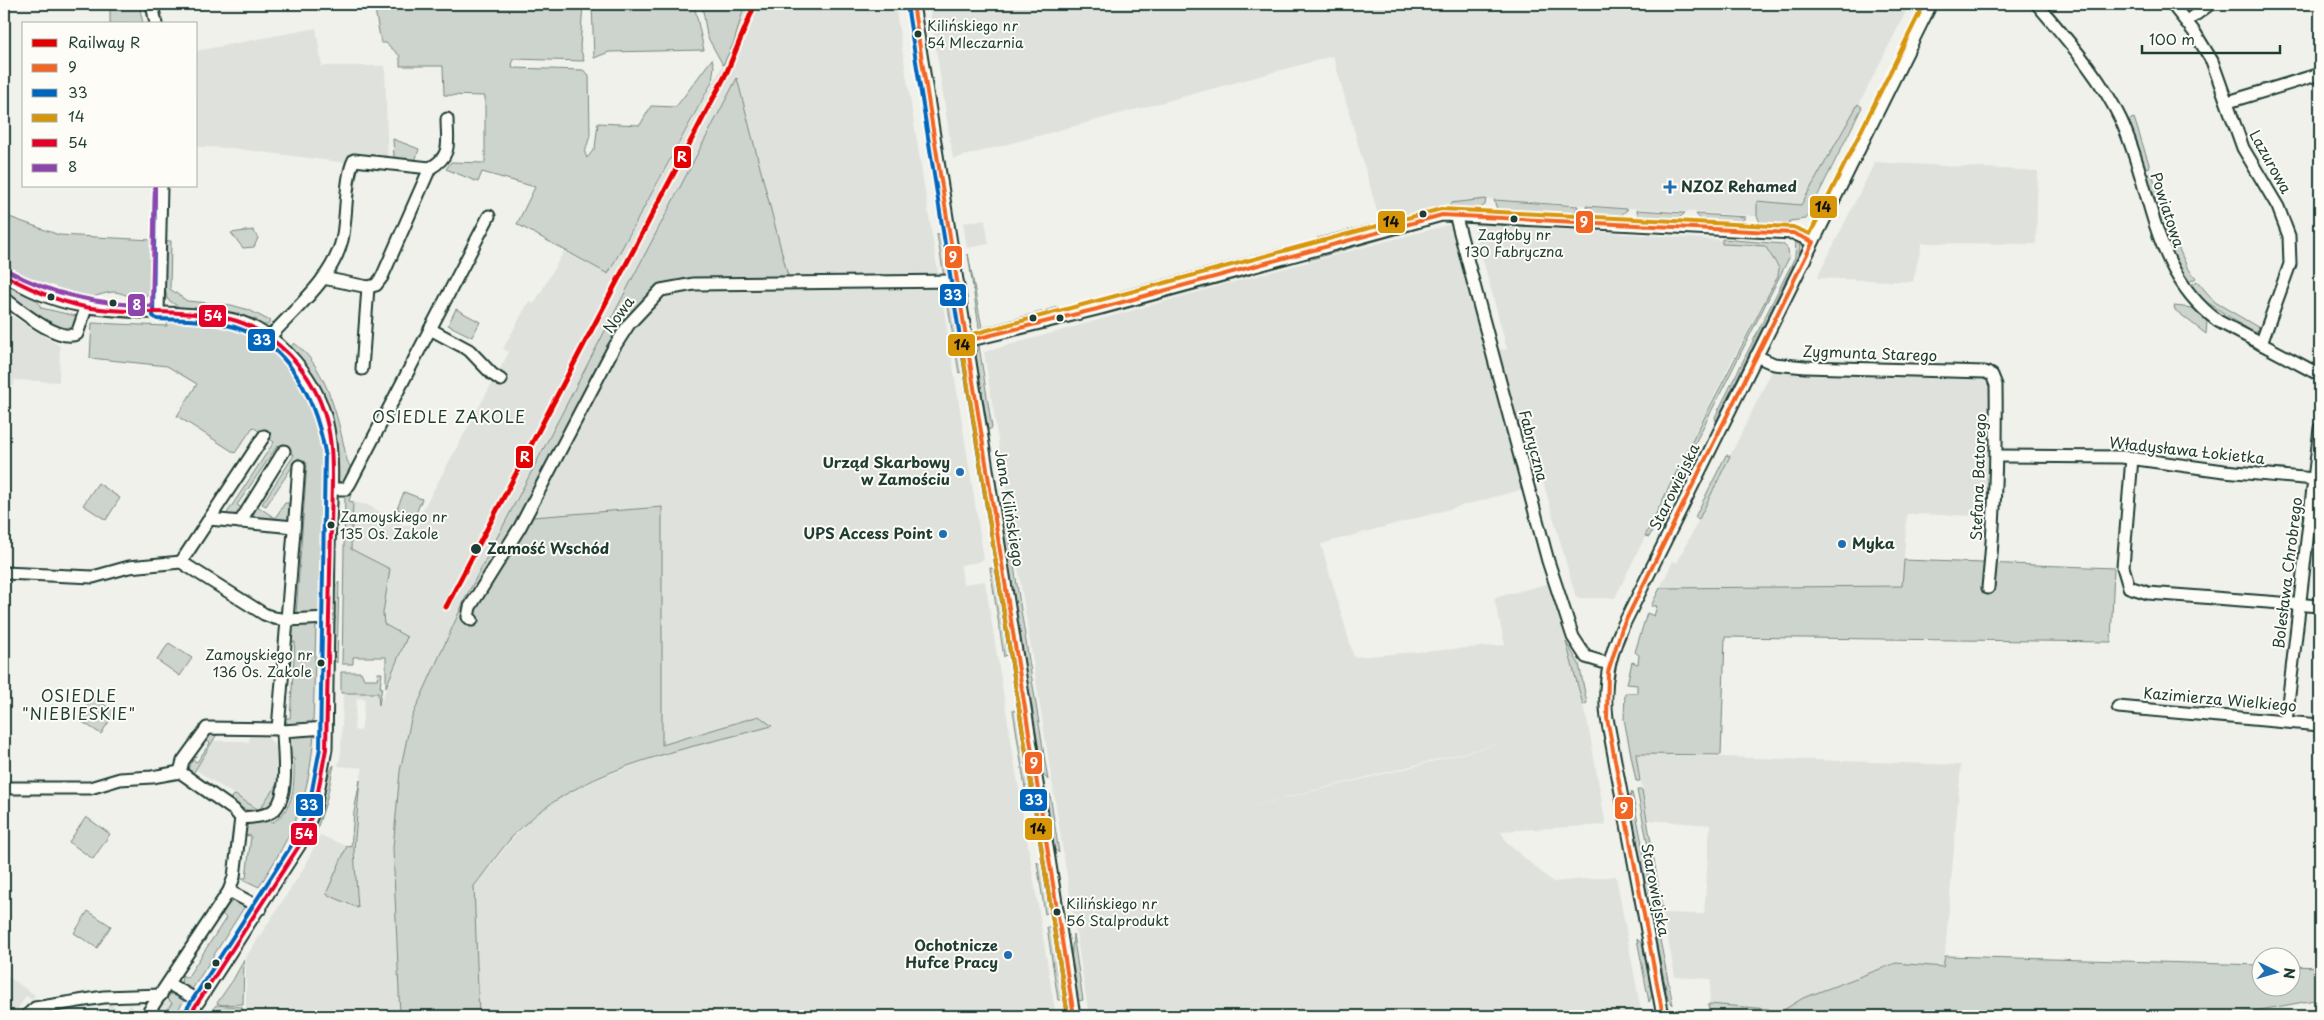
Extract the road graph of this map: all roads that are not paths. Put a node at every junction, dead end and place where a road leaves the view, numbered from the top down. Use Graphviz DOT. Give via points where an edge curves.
graph roads {
  1 [pos="152,4"];
  2 [pos="913,4"];
  3 [pos="1931,4"];
  4 [pos="2037,4"];
  5 [pos="2172,4"];
  6 [pos="2210,4"];
  7 [pos="2187,21"];
  8 [pos="156,22"];
  9 [pos="2320,74"];
  10 [pos="2228,102"];
  11 [pos="447,119"];
  12 [pos="430,168"];
  13 [pos="161,188"];
  14 [pos="1455,214"];
  15 [pos="489,216"];
  16 [pos="1813,242"];
  17 [pos="4,275"];
  18 [pos="323,278"];
  19 [pos="957,281"];
  20 [pos="368,287"];
  21 [pos="4,298"];
  22 [pos="86,308"];
  23 [pos="158,313"];
  24 [pos="430,329"];
  25 [pos="269,338"];
  26 [pos="967,341"];
  27 [pos="2261,344"];
  28 [pos="1756,356"];
  29 [pos="362,369"];
  30 [pos="1985,372"];
  31 [pos="2320,375"];
  32 [pos="501,380"];
  33 [pos="2320,428"];
  34 [pos="264,436"];
  35 [pos="284,451"];
  36 [pos="1997,456"];
  37 [pos="2132,458"];
  38 [pos="299,466"];
  39 [pos="2314,479"];
  40 [pos="330,489"];
  41 [pos="209,519"];
  42 [pos="240,522"];
  43 [pos="294,527"];
  44 [pos="181,562"];
  45 [pos="4,573"];
  46 [pos="1988,588"];
  47 [pos="2300,605"];
  48 [pos="2320,606"];
  49 [pos="328,618"];
  50 [pos="287,620"];
  51 [pos="472,620"];
  52 [pos="1609,664"];
  53 [pos="2118,707"];
  54 [pos="2286,721"];
  55 [pos="2320,725"];
  56 [pos="326,728"];
  57 [pos="280,730"];
  58 [pos="180,772"];
  59 [pos="4,788"];
  60 [pos="241,818"];
  61 [pos="229,891"];
  62 [pos="261,908"];
  63 [pos="169,984"];
  64 [pos="161,995"];
  65 [pos="199,1002"];
  66 [pos="26,1016"];
  67 [pos="146,1016"];
  68 [pos="190,1016"];
  69 [pos="1074,1016"];
  70 [pos="1663,1016"];
  1 -- 8 [label="street"];
  2 -- 19 [label="street, Jana Kilińskiego"];
  3 -- 16 [label="street, Starowiejska"];
  4 -- 27 [label="street, Powiatowa" via="2095,74 2109,96 2129,139 2159,237 2178,278 2210,315"];
  5 -- 7 [label="street, Lazurowa"];
  6 -- 7 [label="street"];
  7 -- 10 [label="street, Lazurowa" via="2212,60"];
  9 -- 10 [label="street"];
  10 -- 27 [label="street, Lazurowa" via="2242,148 2278,207 2290,241 2290,264"];
  11 -- 12 [label="street" via="446,154 440,163"];
  12 -- 18 [label="street" via="354,160 342,238"];
  12 -- 20 [label="street" via="382,277 376,285"];
  13 -- 23 [label="street"];
  14 -- 16 [label="street" via="1793,233"];
  14 -- 26 [label="street" via="1429,217 1097,309"];
  14 -- 52 [label="street, Fabryczna" via="1548,561 1573,637 1586,657"];
  15 -- 24 [label="street"];
  16 -- 28 [label="street, Starowiejska"];
  17 -- 22 [label="street" via="44,296"];
  18 -- 20 [label="street"];
  18 -- 25 [label="street"];
  19 -- 26 [label="street, Jana Kilińskiego"];
  19 -- 51 [label="street, Nowa" via="694,284 661,290 635,316 613,349 520,527 470,607 468,617"];
  20 -- 29 [label="street"];
  21 -- 22 [label="street" via="38,323 71,336 80,329"];
  22 -- 23 [label="street"];
  23 -- 25 [label="street" via="229,319"];
  24 -- 32 [label="street" via="469,350"];
  24 -- 40 [label="street" via="350,484 346,489"];
  25 -- 40 [label="street" via="296,362 321,404 331,450"];
  26 -- 69 [label="street, Jana Kilińskiego"];
  27 -- 31 [label="street, Powiatowa"];
  28 -- 30 [label="street, Zygmunta Starego" via="1774,364 1798,367"];
  28 -- 52 [label="street, Starowiejska" via="1622,628"];
  30 -- 36 [label="street, Stefana Batorego" via="1992,375 1996,385"];
  33 -- 39 [label="street, Bolesława Chrobrego"];
  34 -- 41 [label="street"];
  35 -- 42 [label="street"];
  36 -- 37 [label="street, Władysława Łokietka"];
  36 -- 46 [label="street, Stefana Batorego"];
  37 -- 39 [label="street, Władysława Łokietka"];
  37 -- 47 [label="street" via="2123,567 2129,587 2148,594"];
  38 -- 43 [label="street"];
  39 -- 47 [label="street, Bolesława Chrobrego"];
  40 -- 49 [label="street"];
  41 -- 42 [label="street"];
  41 -- 44 [label="street"];
  42 -- 43 [label="street"];
  43 -- 50 [label="street"];
  44 -- 45 [label="street" via="129,567 93,577"];
  44 -- 50 [label="street" via="264,614"];
  47 -- 48 [label="street"];
  47 -- 54 [label="street, Bolesława Chrobrego"];
  49 -- 50 [label="street"];
  49 -- 56 [label="street"];
  50 -- 57 [label="street"];
  52 -- 70 [label="street, Starowiejska" via="1607,718"];
  53 -- 54 [label="street, Kazimierza Wielkiego"];
  54 -- 55 [label="street, Kazimierza Wielkiego"];
  56 -- 57 [label="street"];
  56 -- 62 [label="street" via="320,788 308,827"];
  57 -- 58 [label="street" via="207,728 183,761"];
  57 -- 60 [label="street" via="284,787 281,800 269,813"];
  58 -- 59 [label="street" via="120,779 95,788"];
  58 -- 60 [label="street"];
  60 -- 61 [label="street" via="234,876"];
  61 -- 62 [label="street"];
  61 -- 63 [label="street"];
  62 -- 65 [label="street"];
  63 -- 64 [label="street"];
  63 -- 65 [label="street"];
  64 -- 66 [label="street" via="109,996 35,1008"];
  64 -- 67 [label="street"];
  65 -- 68 [label="street"];
}
